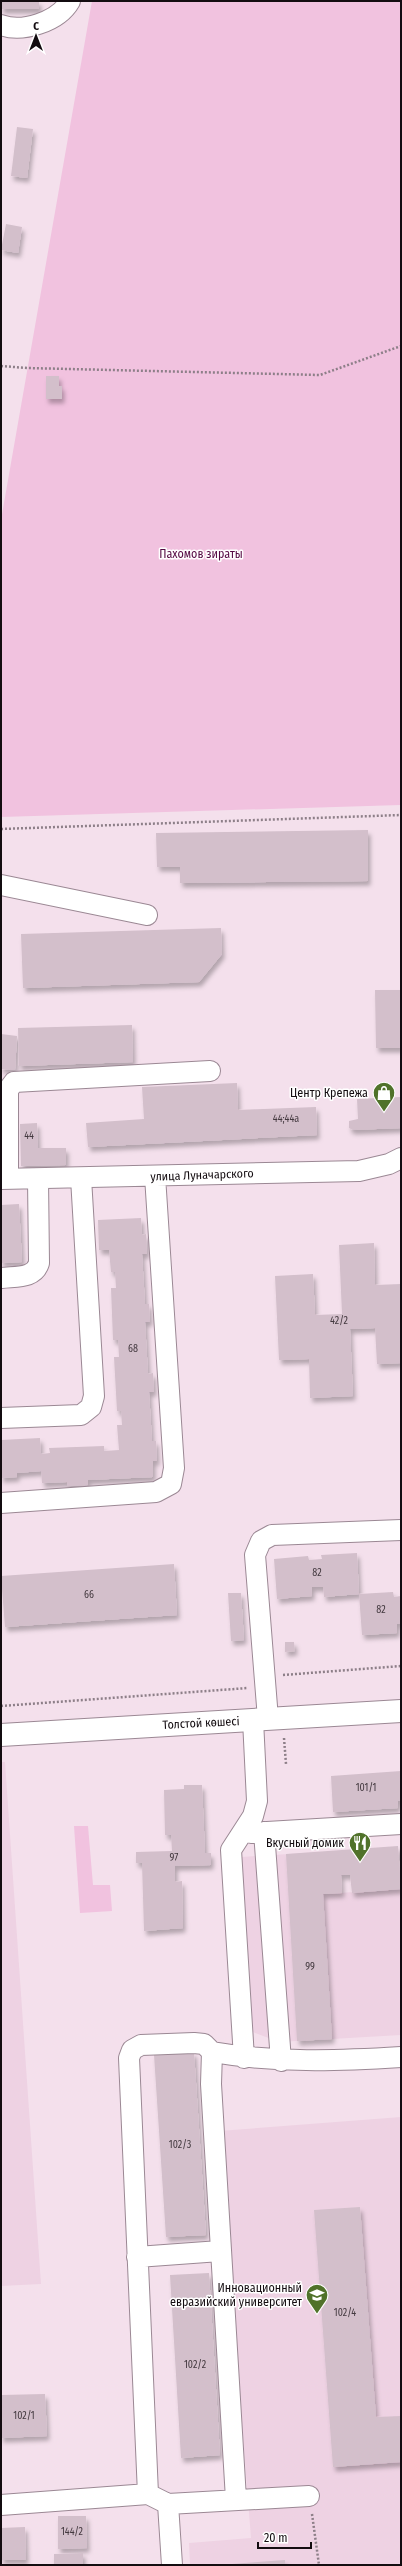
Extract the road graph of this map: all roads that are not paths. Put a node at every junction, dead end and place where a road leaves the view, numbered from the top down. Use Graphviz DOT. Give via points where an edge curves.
graph roads {
  1 [pos="70,1"];
  2 [pos="1,24"];
  3 [pos="1,885"];
  4 [pos="147,915"];
  5 [pos="210,1071"];
  6 [pos="401,1158"];
  7 [pos="155,1176"];
  8 [pos="81,1178"];
  9 [pos="4,1179"];
  10 [pos="38,1179"];
  11 [pos="1,1278"];
  12 [pos="1,1418"];
  13 [pos="1,1503"];
  14 [pos="401,1530"];
  15 [pos="401,1711"];
  16 [pos="261,1720"];
  17 [pos="1,1735"];
  18 [pos="401,1824"];
  19 [pos="264,1832"];
  20 [pos="243,1833"];
  21 [pos="212,2052"];
  22 [pos="401,2057"];
  23 [pos="244,2058"];
  24 [pos="281,2061"];
  25 [pos="220,2251"];
  26 [pos="137,2257"];
  27 [pos="148,2494"];
  28 [pos="309,2496"];
  29 [pos="236,2499"];
  30 [pos="168,2504"];
  31 [pos="1,2505"];
  32 [pos="172,2565"];
  1 -- 2 [label="street" via="47,20 9,28"];
  3 -- 4 [label="street"];
  5 -- 9 [label="street" via="14,1082 8,1090"];
  6 -- 7 [label="street, улица Луначарского" via="389,1164 359,1171"];
  7 -- 8 [label="street, улица Луначарского"];
  7 -- 13 [label="street" via="174,1468 171,1484 156,1492"];
  8 -- 10 [label="street, улица Луначарского"];
  8 -- 12 [label="street" via="94,1396 91,1407 81,1415"];
  9 -- 10 [label="street, улица Луначарского"];
  10 -- 11 [label="street" via="40,1263 31,1275"];
  14 -- 16 [label="street" via="272,1535 261,1541 255,1555 265,1682"];
  15 -- 16 [label="main road, Толстой көшесі"];
  16 -- 17 [label="main road, Толстой көшесі"];
  16 -- 20 [label="street" via="257,1800 253,1816"];
  18 -- 19 [label="street"];
  19 -- 20 [label="street"];
  19 -- 24 [label="street"];
  20 -- 23 [label="street" via="231,1850"];
  21 -- 23 [label="street"];
  21 -- 25 [label="street"];
  21 -- 26 [label="street" via="204,2044 194,2043 141,2045 132,2050 129,2058"];
  22 -- 24 [label="street"];
  23 -- 24 [label="street"];
  25 -- 26 [label="street"];
  25 -- 29 [label="street"];
  26 -- 27 [label="street"];
  27 -- 30 [label="street"];
  27 -- 31 [label="street"];
  28 -- 29 [label="street"];
  29 -- 30 [label="street"];
  30 -- 32 [label="street"];
}
